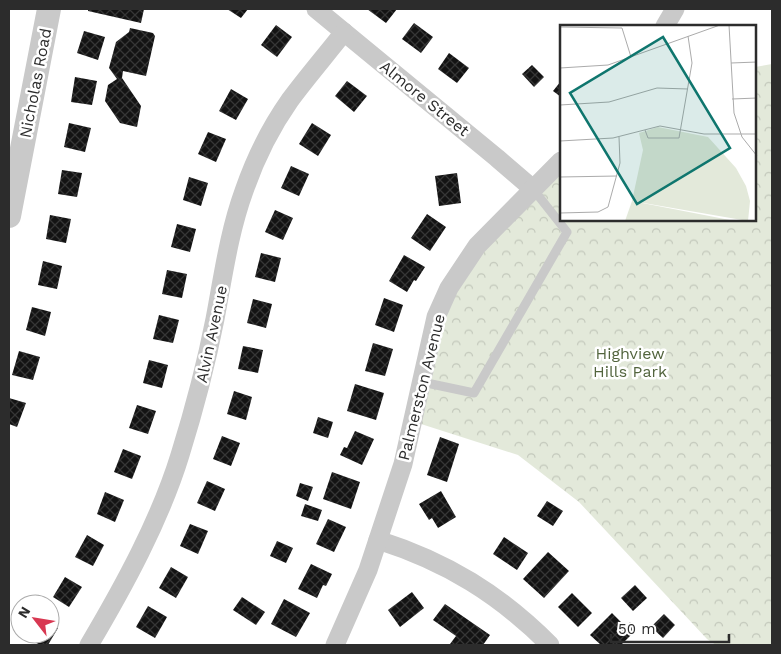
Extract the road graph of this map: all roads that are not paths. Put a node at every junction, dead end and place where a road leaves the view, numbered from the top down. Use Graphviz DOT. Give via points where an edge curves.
graph roads {
  1 [pos="49,9"];
  2 [pos="316,9"];
  3 [pos="675,9"];
  4 [pos="666,25"];
  5 [pos="344,32"];
  6 [pos="560,162"];
  7 [pos="532,190"];
  8 [pos="9,216"];
  9 [pos="422,382"];
  10 [pos="378,540"];
  11 [pos="89,645"];
  12 [pos="335,645"];
  13 [pos="550,645"];
  1 -- 8 [label="street, Nicholas Road"];
  2 -- 5 [label="street, Almore Street"];
  3 -- 4 [label="street"];
  5 -- 7 [label="street, Almore Street"];
  5 -- 11 [label="street, Alvin Avenue" via="281,114 244,189 232,231 200,388 180,456 137,559"];
  6 -- 7 [label="street, Palmerston Avenue"];
  7 -- 9 [label="street, Palmerston Avenue" via="477,246 449,288 436,317"];
  7 -- 9 [label="lane" via="567,232 474,393"];
  9 -- 10 [label="street, Palmerston Avenue" via="403,464"];
  10 -- 12 [label="street, Palmerston Avenue"];
  10 -- 13 [label="street" via="442,565 480,586 517,613"];
}
